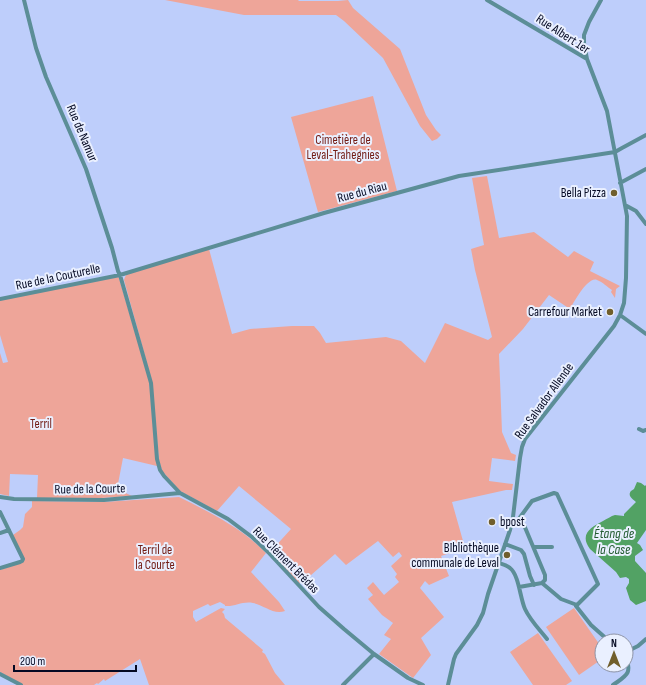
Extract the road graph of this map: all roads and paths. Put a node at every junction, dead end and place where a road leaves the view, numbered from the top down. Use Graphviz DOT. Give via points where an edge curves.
graph roads {
  1 [pos="24,0"];
  2 [pos="487,0"];
  3 [pos="601,0"];
  4 [pos="587,59"];
  5 [pos="646,135"];
  6 [pos="615,152"];
  7 [pos="646,169"];
  8 [pos="620,183"];
  9 [pos="625,205"];
  10 [pos="646,224"];
  11 [pos="120,275"];
  12 [pos="0,299"];
  13 [pos="620,315"];
  14 [pos="646,334"];
  15 [pos="639,429"];
  16 [pos="646,430"];
  17 [pos="180,493"];
  18 [pos="0,497"];
  19 [pos="0,512"];
  20 [pos="516,521"];
  21 [pos="512,524"];
  22 [pos="9,530"];
  23 [pos="0,533"];
  24 [pos="506,544"];
  25 [pos="534,547"];
  26 [pos="552,547"];
  27 [pos="499,563"];
  28 [pos="0,568"];
  29 [pos="542,583"];
  30 [pos="534,585"];
  31 [pos="519,587"];
  32 [pos="577,605"];
  33 [pos="600,633"];
  34 [pos="547,639"];
  35 [pos="646,639"];
  36 [pos="634,648"];
  37 [pos="374,654"];
  38 [pos="627,673"];
  39 [pos="0,674"];
  40 [pos="21,685"];
  41 [pos="343,685"];
  42 [pos="423,685"];
  43 [pos="448,685"];
  44 [pos="613,685"];
  1 -- 11 [label="street, Rue de Namur" via="39,56 86,169"];
  2 -- 4 [label="street, Rue Albert 1er"];
  3 -- 4 [label="street" via="584,35"];
  4 -- 6 [label="street, Rue Albert 1er" via="607,111"];
  5 -- 6 [label="street"];
  6 -- 8 [label="street, Rue Salvador Allende"];
  6 -- 11 [label="street, Rue du Riau" via="459,176 329,211"];
  7 -- 8 [label="street"];
  8 -- 9 [label="street, Rue Salvador Allende"];
  9 -- 10 [label="street" via="636,211"];
  9 -- 13 [label="street, Rue Salvador Allende" via="626,278 624,303"];
  11 -- 12 [label="street, Rue de la Couturelle"];
  11 -- 17 [label="street, Rue Clément Brédas" via="151,383 160,470"];
  13 -- 14 [label="street"];
  13 -- 21 [label="street, Rue Salvador Allende" via="525,439 520,458"];
  15 -- 16 [label="street"];
  17 -- 18 [label="street, Rue de la Courte" via="104,500"];
  17 -- 37 [label="street, Rue Clément Brédas" via="228,519 252,537 319,607"];
  19 -- 22 [label="street"];
  20 -- 21 [label="street"];
  20 -- 25 [label="street" via="524,524"];
  20 -- 32 [label="street" via="532,501 557,494 598,584"];
  21 -- 24 [label="street, Rue Salvador Allende"];
  22 -- 23 [label="street"];
  22 -- 28 [label="street" via="23,560"];
  24 -- 27 [label="street, Rue Salvador Allende"];
  24 -- 30 [label="street" via="521,550 524,554"];
  25 -- 26 [label="street"];
  25 -- 29 [label="street" via="545,575"];
  27 -- 31 [label="street" via="514,572"];
  27 -- 43 [label="street, Rue Salvador Allende" via="483,613 456,654"];
  29 -- 30 [label="street"];
  29 -- 32 [label="street" via="561,599"];
  30 -- 31 [label="street"];
  31 -- 34 [label="street" via="530,619"];
  32 -- 33 [label="street"];
  35 -- 36 [label="street"];
  37 -- 41 [label="street"];
  37 -- 42 [label="street, Rue Clément Brédas" via="408,678"];
  38 -- 44 [label="street"];
  39 -- 40 [label="street"];
}
